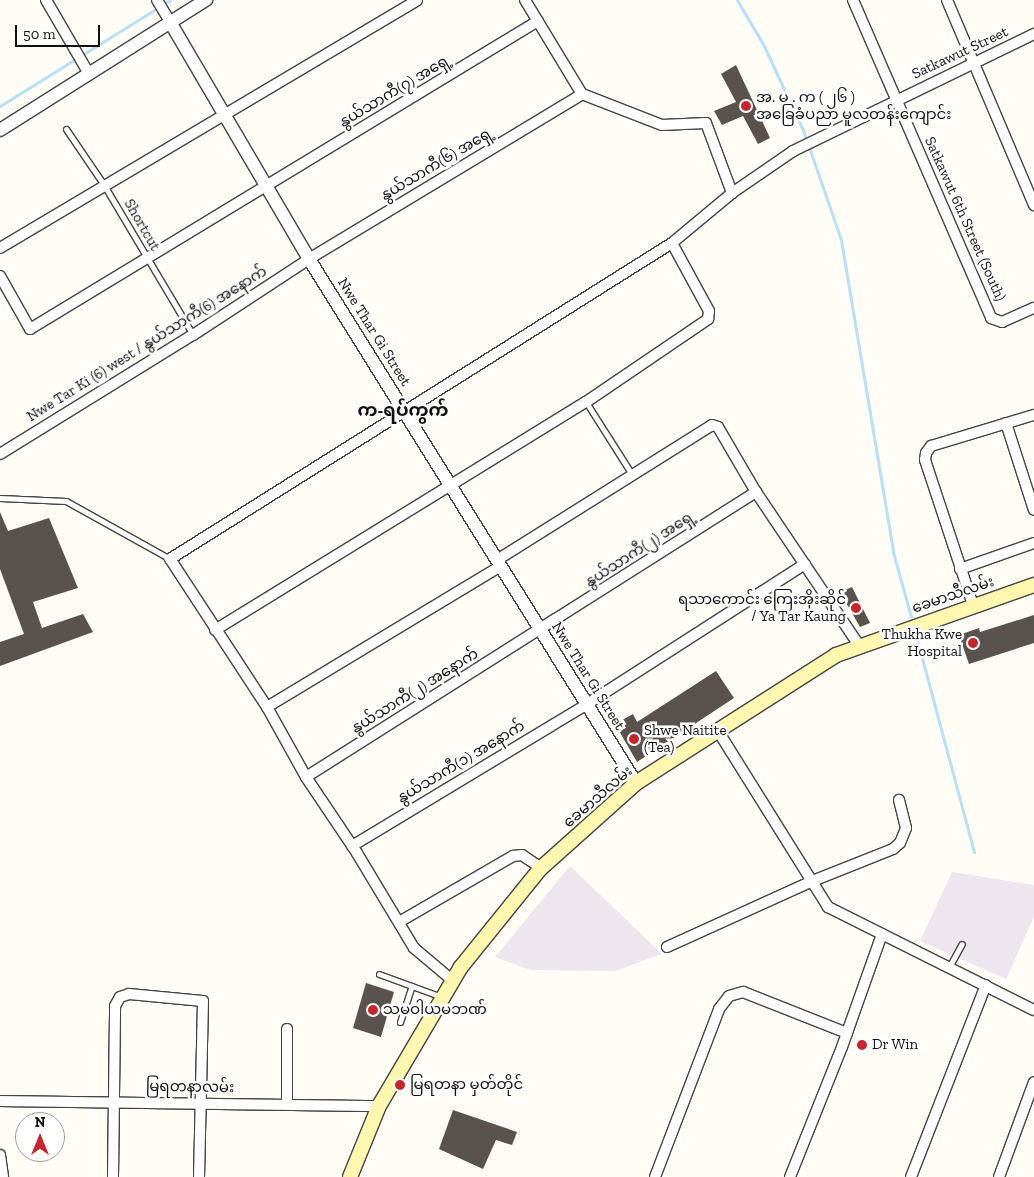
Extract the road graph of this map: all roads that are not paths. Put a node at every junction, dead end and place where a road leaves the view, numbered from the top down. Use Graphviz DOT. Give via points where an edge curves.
graph roads {
  1 [pos="46,0"];
  2 [pos="206,0"];
  3 [pos="418,0"];
  4 [pos="525,0"];
  5 [pos="853,0"];
  6 [pos="947,0"];
  7 [pos="159,4"];
  8 [pos="538,21"];
  9 [pos="170,22"];
  10 [pos="1034,34"];
  11 [pos="973,62"];
  12 [pos="89,74"];
  13 [pos="582,94"];
  14 [pos="896,100"];
  15 [pos="226,115"];
  16 [pos="66,129"];
  17 [pos="0,130"];
  18 [pos="104,186"];
  19 [pos="267,186"];
  20 [pos="732,193"];
  21 [pos="1034,205"];
  22 [pos="672,243"];
  23 [pos="0,248"];
  24 [pos="147,258"];
  25 [pos="309,260"];
  26 [pos="0,276"];
  27 [pos="1034,308"];
  28 [pos="193,335"];
  29 [pos="586,402"];
  30 [pos="405,414"];
  31 [pos="1034,415"];
  32 [pos="1006,423"];
  33 [pos="0,454"];
  34 [pos="631,473"];
  35 [pos="450,485"];
  36 [pos="756,492"];
  37 [pos="0,498"];
  38 [pos="1034,510"];
  39 [pos="1034,543"];
  40 [pos="170,559"];
  41 [pos="499,563"];
  42 [pos="805,564"];
  43 [pos="960,569"];
  44 [pos="1034,584"];
  45 [pos="974,605"];
  46 [pos="215,630"];
  47 [pos="541,630"];
  48 [pos="859,645"];
  49 [pos="586,704"];
  50 [pos="267,707"];
  51 [pos="718,730"];
  52 [pos="306,777"];
  53 [pos="636,783"];
  54 [pos="899,800"];
  55 [pos="352,846"];
  56 [pos="541,868"];
  57 [pos="812,885"];
  58 [pos="399,922"];
  59 [pos="882,934"];
  60 [pos="962,944"];
  61 [pos="667,947"];
  62 [pos="949,967"];
  63 [pos="379,974"];
  64 [pos="452,980"];
  65 [pos="986,985"];
  66 [pos="412,986"];
  67 [pos="442,997"];
  68 [pos="1034,1010"];
  69 [pos="400,1022"];
  70 [pos="287,1029"];
  71 [pos="848,1033"];
  72 [pos="1034,1082"];
  73 [pos="0,1101"];
  74 [pos="114,1101"];
  75 [pos="201,1102"];
  76 [pos="287,1103"];
  77 [pos="379,1106"];
  78 [pos="0,1155"];
  79 [pos="3,1177"];
  80 [pos="113,1177"];
  81 [pos="199,1177"];
  82 [pos="350,1177"];
  83 [pos="655,1177"];
  84 [pos="790,1177"];
  85 [pos="911,1177"];
  86 [pos="999,1177"];
  1 -- 12 [label="street"];
  2 -- 9 [label="street"];
  3 -- 15 [label="street"];
  4 -- 8 [label="street"];
  5 -- 14 [label="street, Satkawut 6th Street (South)"];
  6 -- 11 [label="street"];
  7 -- 9 [label="street"];
  8 -- 13 [label="street"];
  8 -- 19 [label="street, နွယ်သာကီ(၇) အရှေ့"];
  9 -- 12 [label="street"];
  9 -- 15 [label="street, Nwe Thar Gi Street"];
  10 -- 11 [label="street, Satkawut Street"];
  11 -- 14 [label="street, Satkawut Street"];
  11 -- 21 [label="street"];
  12 -- 17 [label="street"];
  13 -- 20 [label="street" via="662,125 706,123"];
  13 -- 25 [label="street, နွယ်သာကီ(၆) အရှေ့"];
  14 -- 20 [label="street, Satkawut Street" via="794,151"];
  14 -- 27 [label="street, Satkawut 6th Street (South)" via="995,322"];
  15 -- 18 [label="street"];
  15 -- 19 [label="street, Nwe Thar Gi Street"];
  16 -- 18 [label="lane, Shortcut"];
  18 -- 23 [label="street"];
  18 -- 24 [label="lane, Shortcut"];
  19 -- 24 [label="street, နွယ်သာကီ(၇) အရှေ့"];
  19 -- 25 [label="street, Nwe Thar Gi Street"];
  20 -- 22 [label="street, Satkawut Street"];
  22 -- 29 [label="street" via="709,311 708,319"];
  22 -- 30 [label="street, Satkawut Street"];
  24 -- 26 [label="street, နွယ်သာကီ(၇) အရှေ့" via="30,329"];
  24 -- 28 [label="lane, Shortcut"];
  25 -- 28 [label="street, Nwe Tar Ki (6) west / နွယ်သာကီ(6) အနောက်"];
  25 -- 30 [label="street, Nwe Thar Gi Street"];
  28 -- 33 [label="street, Nwe Tar Ki (6) west / နွယ်သာကီ(6) အနောက်"];
  29 -- 34 [label="lane"];
  29 -- 35 [label="street"];
  30 -- 35 [label="street, Nwe Thar Gi Street"];
  30 -- 40 [label="street, Satkawut Street"];
  31 -- 32 [label="street"];
  32 -- 38 [label="street"];
  32 -- 43 [label="street" via="931,446 926,453 925,460"];
  34 -- 36 [label="street" via="712,425 718,427"];
  34 -- 41 [label="street"];
  35 -- 41 [label="street, Nwe Thar Gi Street"];
  35 -- 46 [label="street"];
  36 -- 42 [label="street"];
  36 -- 47 [label="street, နွယ်သာကီ(၂) အရှေ့"];
  37 -- 40 [label="lane" via="66,501"];
  39 -- 43 [label="street"];
  40 -- 46 [label="street"];
  41 -- 47 [label="street, Nwe Thar Gi Street"];
  41 -- 50 [label="street"];
  42 -- 48 [label="street"];
  42 -- 49 [label="street, နွယ်သာကီ(၁) အနောက်"];
  43 -- 45 [label="street"];
  44 -- 45 [label="main road, ခေမာသီလမ်း"];
  45 -- 48 [label="main road, ခေမာသီလမ်း"];
  46 -- 50 [label="street"];
  47 -- 49 [label="street, Nwe Thar Gi Street"];
  47 -- 52 [label="street, နွယ်သာကီ(၂) အနောက်"];
  48 -- 51 [label="main road, ခေမာသီလမ်း" via="836,655"];
  49 -- 53 [label="street, Nwe Thar Gi Street"];
  49 -- 55 [label="street, နွယ်သာကီ(၁) အနောက်"];
  50 -- 52 [label="street"];
  51 -- 53 [label="main road, ခေမာသီလမ်း"];
  51 -- 57 [label="street"];
  52 -- 55 [label="street"];
  53 -- 56 [label="main road, ခေမာသီလမ်း"];
  54 -- 57 [label="street" via="906,828 893,850"];
  55 -- 58 [label="street"];
  56 -- 58 [label="street" via="522,855 513,856"];
  56 -- 64 [label="main road, ခေမာသီလမ်း"];
  57 -- 59 [label="street" via="828,907"];
  57 -- 61 [label="street"];
  58 -- 64 [label="street" via="414,948"];
  59 -- 62 [label="street"];
  59 -- 71 [label="street"];
  60 -- 62 [label="lane"];
  62 -- 65 [label="street"];
  63 -- 66 [label="lane"];
  64 -- 67 [label="main road, ခေမာသီလမ်း"];
  65 -- 68 [label="street"];
  65 -- 85 [label="street"];
  66 -- 67 [label="lane"];
  66 -- 69 [label="lane"];
  67 -- 77 [label="main road, ခေမာသီလမ်း"];
  70 -- 76 [label="street"];
  71 -- 83 [label="street" via="743,992 729,996 719,1009"];
  71 -- 84 [label="street"];
  72 -- 86 [label="street"];
  73 -- 74 [label="street, မြရတနာလမ်း"];
  74 -- 75 [label="street, မြရတနာလမ်း"];
  74 -- 75 [label="street" via="115,1006 120,998 129,994 203,1001"];
  74 -- 80 [label="street"];
  75 -- 76 [label="street, မြရတနာလမ်း"];
  75 -- 81 [label="street"];
  76 -- 77 [label="street, မြရတနာလမ်း"];
  77 -- 82 [label="main road, ခေမာသီလမ်း"];
  78 -- 79 [label="street"];
}
